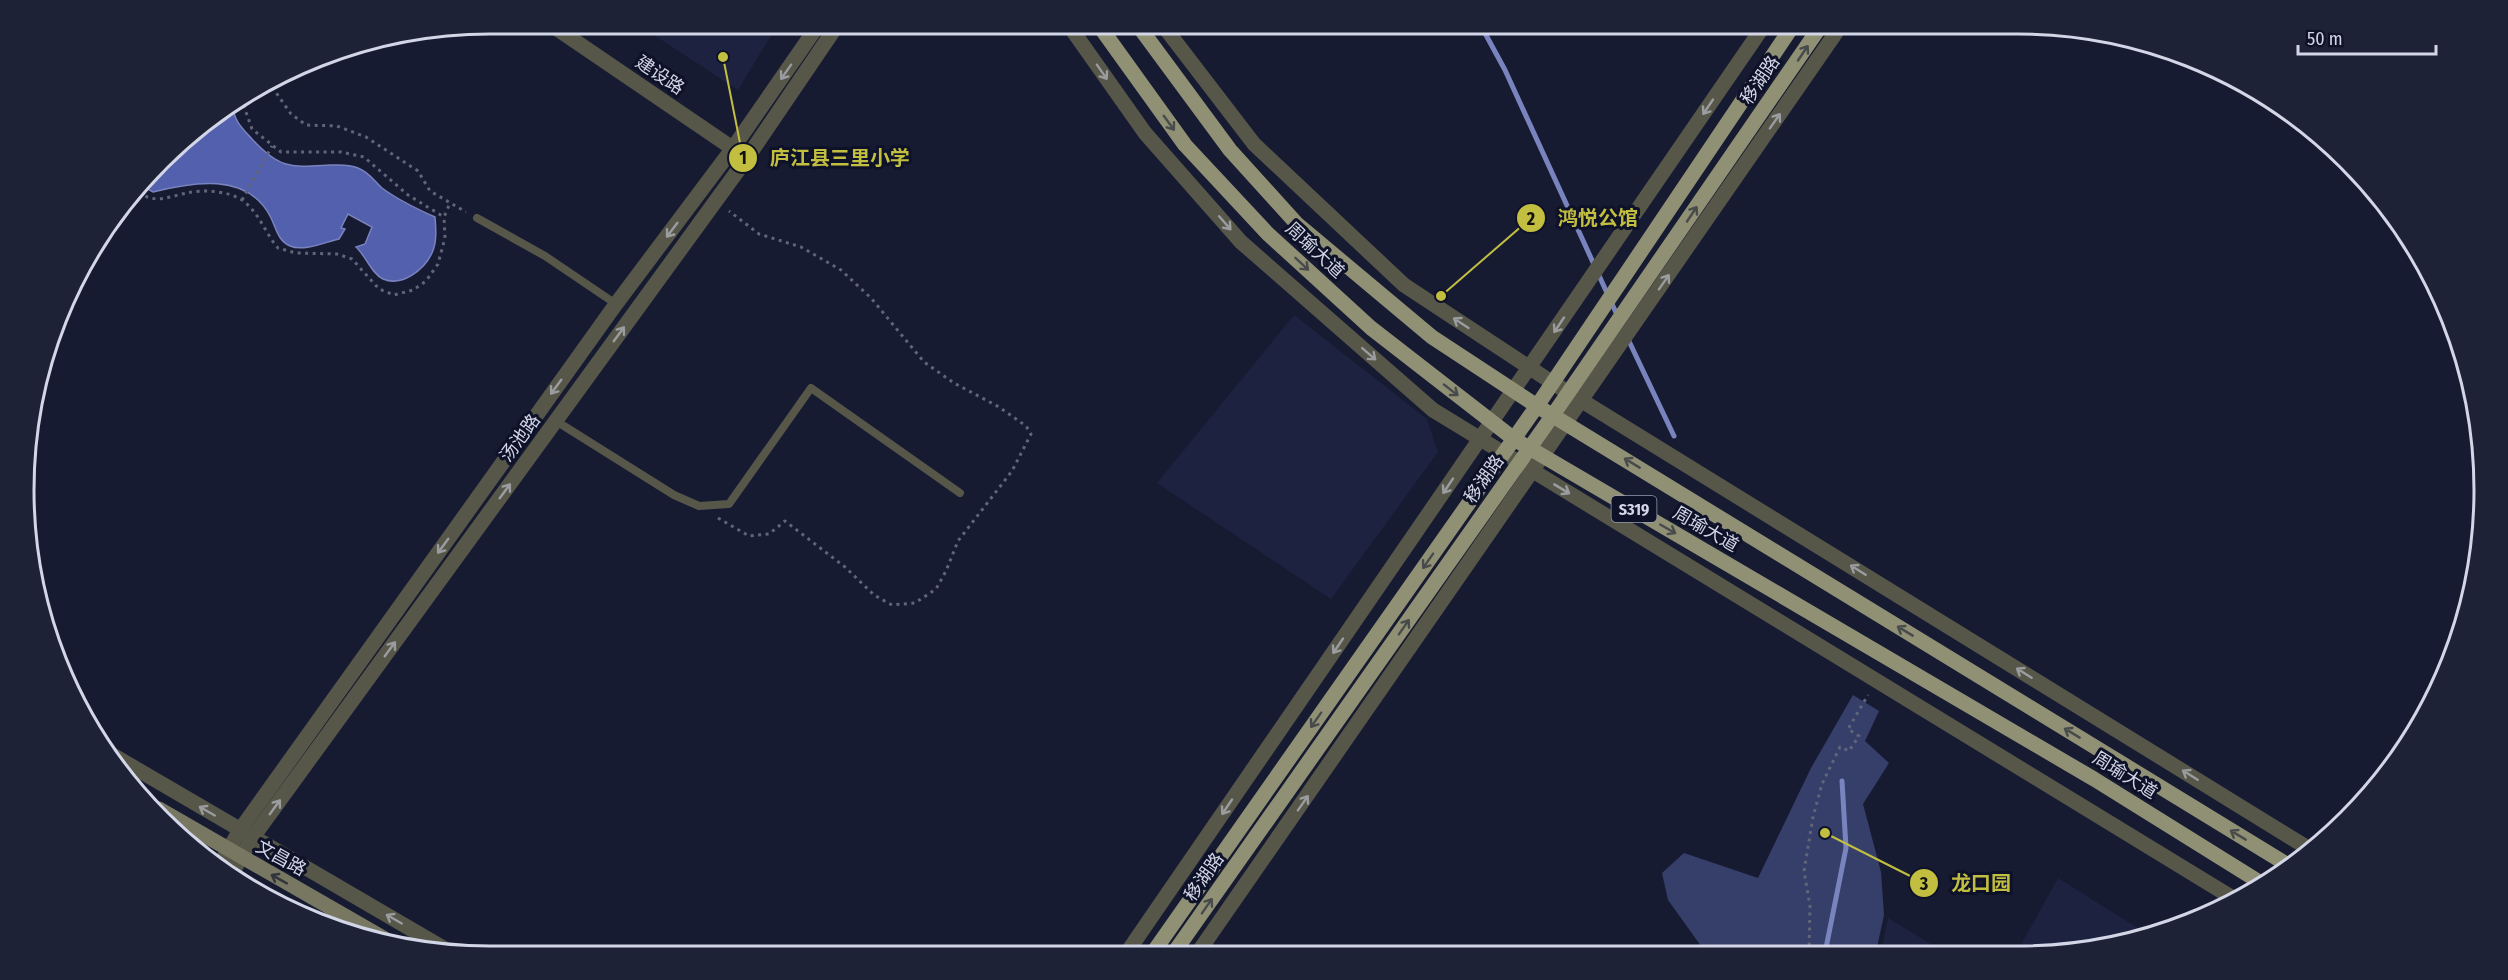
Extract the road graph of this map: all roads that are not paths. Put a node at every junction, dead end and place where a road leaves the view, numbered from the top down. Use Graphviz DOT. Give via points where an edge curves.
graph roads {
  1 [pos="565,34"];
  2 [pos="812,34"];
  3 [pos="831,34"];
  4 [pos="1075,34"];
  5 [pos="1105,34"];
  6 [pos="1144,34"];
  7 [pos="1170,34"];
  8 [pos="1758,34"];
  9 [pos="1787,34"];
  10 [pos="1815,34"];
  11 [pos="1835,34"];
  12 [pos="733,148"];
  13 [pos="747,158"];
  14 [pos="477,218"];
  15 [pos="616,304"];
  16 [pos="1529,368"];
  17 [pos="1553,383"];
  18 [pos="1514,390"];
  19 [pos="1576,396"];
  20 [pos="1537,406"];
  21 [pos="1560,420"];
  22 [pos="556,421"];
  23 [pos="1492,422"];
  24 [pos="1480,439"];
  25 [pos="1514,439"];
  26 [pos="1530,448"];
  27 [pos="1504,453"];
  28 [pos="1544,456"];
  29 [pos="1520,463"];
  30 [pos="1534,471"];
  31 [pos="960,494"];
  32 [pos="126,763"];
  33 [pos="176,819"];
  34 [pos="247,834"];
  35 [pos="2303,845"];
  36 [pos="234,854"];
  37 [pos="226,861"];
  38 [pos="2281,862"];
  39 [pos="233,866"];
  40 [pos="2254,879"];
  41 [pos="2227,895"];
  42 [pos="365,928"];
  43 [pos="433,942"];
  44 [pos="1131,946"];
  45 [pos="1158,946"];
  46 [pos="1179,946"];
  47 [pos="1203,946"];
  1 -- 12 [label="street, 建设路"];
  2 -- 12 [label="street, 汤池路, one-way"];
  3 -- 13 [label="street, 汤池路"];
  4 -- 24 [label="street, one-way" via="1145,133 1242,242 1433,410"];
  5 -- 23 [label="main road, 周瑜大道 / S319, one-way" via="1185,145 1267,233 1371,328"];
  6 -- 18 [label="main road, 周瑜大道 / S319" via="1230,150 1298,224 1432,338"];
  16 -- 7 [label="street, one-way" via="1404,285 1254,144"];
  8 -- 16 [label="street, 移湖路, one-way"];
  9 -- 17 [label="main road, 移湖路"];
  19 -- 10 [label="main road, 移湖路, one-way" via="1614,327"];
  19 -- 11 [label="street, 移湖路, one-way" via="1622,343"];
  12 -- 13 [label="street, 建设路"];
  12 -- 15 [label="street, 汤池路, one-way"];
  22 -- 13 [label="street, 汤池路, one-way"];
  14 -- 15 [label="lane"];
  15 -- 34 [label="street, 汤池路, one-way"];
  16 -- 17 [label="street"];
  16 -- 18 [label="street, 移湖路"];
  17 -- 19 [label="street"];
  17 -- 20 [label="main road, 移湖路"];
  18 -- 20 [label="main road, 周瑜大道 / S319"];
  18 -- 23 [label="street, 移湖路"];
  19 -- 21 [label="street, 移湖路"];
  35 -- 19 [label="street, one-way"];
  20 -- 21 [label="main road, 周瑜大道 / S319"];
  20 -- 25 [label="main road, 移湖路"];
  21 -- 26 [label="main road, 移湖路"];
  21 -- 28 [label="street, 移湖路"];
  38 -- 21 [label="main road, 周瑜大道 / S319, one-way"];
  22 -- 31 [label="lane" via="674,495 699,506 729,504 811,388"];
  34 -- 22 [label="street, 汤池路, one-way"];
  23 -- 24 [label="street, 移湖路"];
  23 -- 25 [label="main road, 周瑜大道 / S319"];
  24 -- 27 [label="street"];
  24 -- 44 [label="street, 移湖路, one-way"];
  25 -- 26 [label="main road, 周瑜大道 / S319"];
  25 -- 27 [label="main road, 移湖路"];
  26 -- 28 [label="main road, 周瑜大道 / S319"];
  26 -- 29 [label="main road, 移湖路"];
  27 -- 29 [label="street"];
  27 -- 45 [label="main road, 移湖路, one-way"];
  28 -- 30 [label="street, 移湖路"];
  28 -- 40 [label="main road, 周瑜大道 / S319, one-way" via="2094,779"];
  29 -- 30 [label="street"];
  46 -- 29 [label="main road, 移湖路, one-way"];
  30 -- 41 [label="street, one-way"];
  47 -- 30 [label="street, 移湖路, one-way"];
  34 -- 32 [label="street, one-way"];
  33 -- 36 [label="main road, 文昌路"];
  34 -- 36 [label="street, 汤池路"];
  43 -- 34 [label="street, one-way"];
  36 -- 37 [label="street, 汤池路"];
  36 -- 39 [label="street, 汤池路"];
  42 -- 36 [label="main road, 文昌路, one-way"];
}
